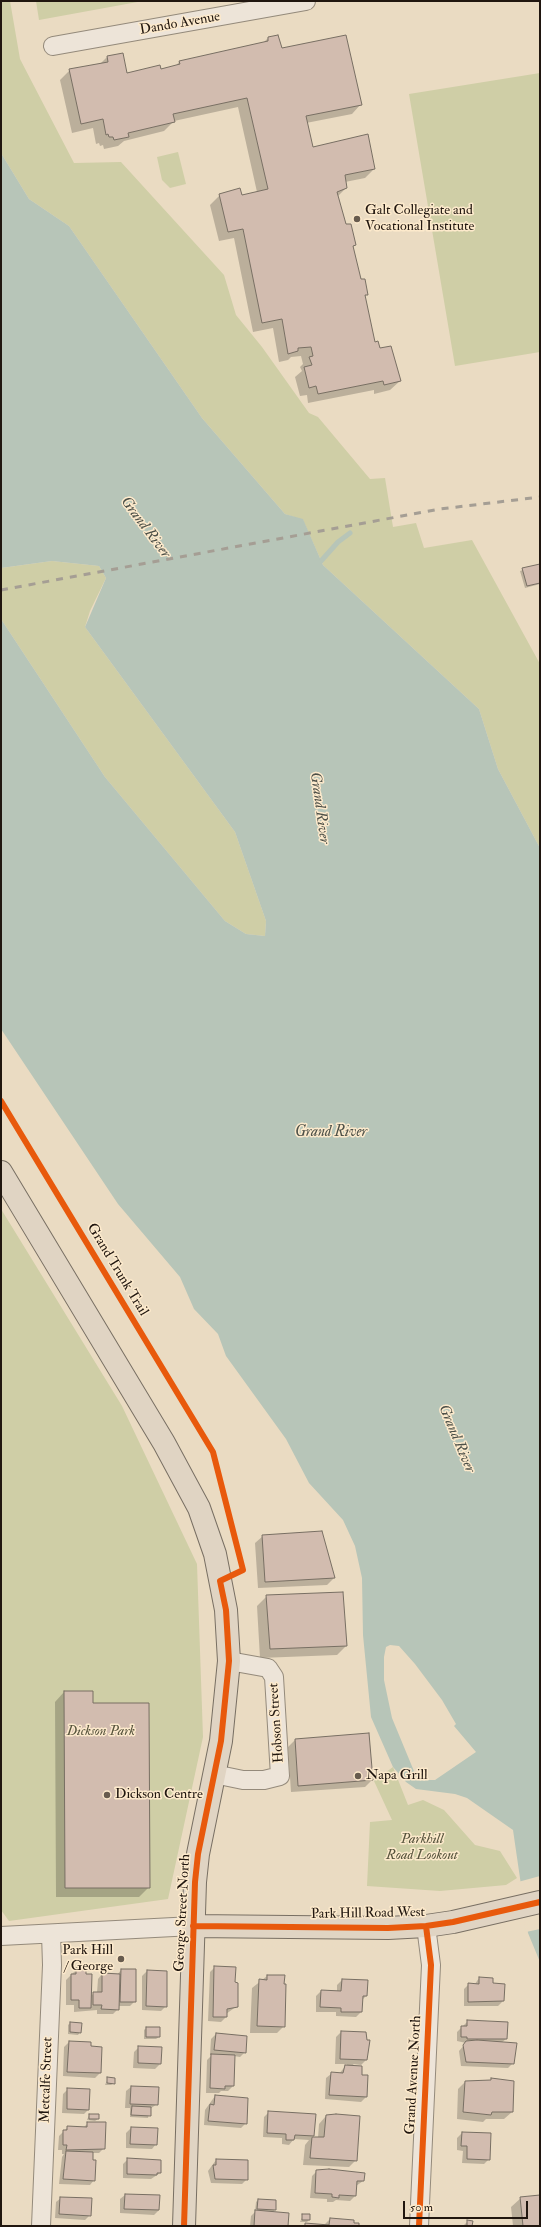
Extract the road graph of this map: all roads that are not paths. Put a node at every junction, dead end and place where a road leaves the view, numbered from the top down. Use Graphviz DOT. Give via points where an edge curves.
graph roads {
  1 [pos="306,1"];
  2 [pos="53,46"];
  3 [pos="1,1172"];
  4 [pos="229,1661"];
  5 [pos="214,1774"];
  6 [pos="540,1902"];
  7 [pos="193,1926"];
  8 [pos="426,1926"];
  9 [pos="51,1934"];
  10 [pos="1,1936"];
  11 [pos="41,2226"];
  12 [pos="184,2226"];
  13 [pos="419,2226"];
  1 -- 2 [label="street, Dando Avenue"];
  3 -- 4 [label="main road, George Street North" via="164,1443 199,1508 215,1554 226,1610"];
  4 -- 5 [label="main road, George Street North" via="222,1741"];
  4 -- 5 [label="street, Hobson Street" via="268,1668 274,1677 280,1776 264,1780 243,1780"];
  5 -- 7 [label="main road, George Street North" via="198,1854"];
  6 -- 8 [label="main road, Park Hill Road West"];
  7 -- 8 [label="main road, Park Hill Road West"];
  7 -- 9 [label="street, Park Hill Road West"];
  7 -- 12 [label="main road, George Street North"];
  8 -- 13 [label="street, Grand Avenue North" via="431,1965"];
  9 -- 10 [label="street, Park Hill Road West"];
  9 -- 11 [label="street, Metcalfe Street" via="52,1965"];
}
